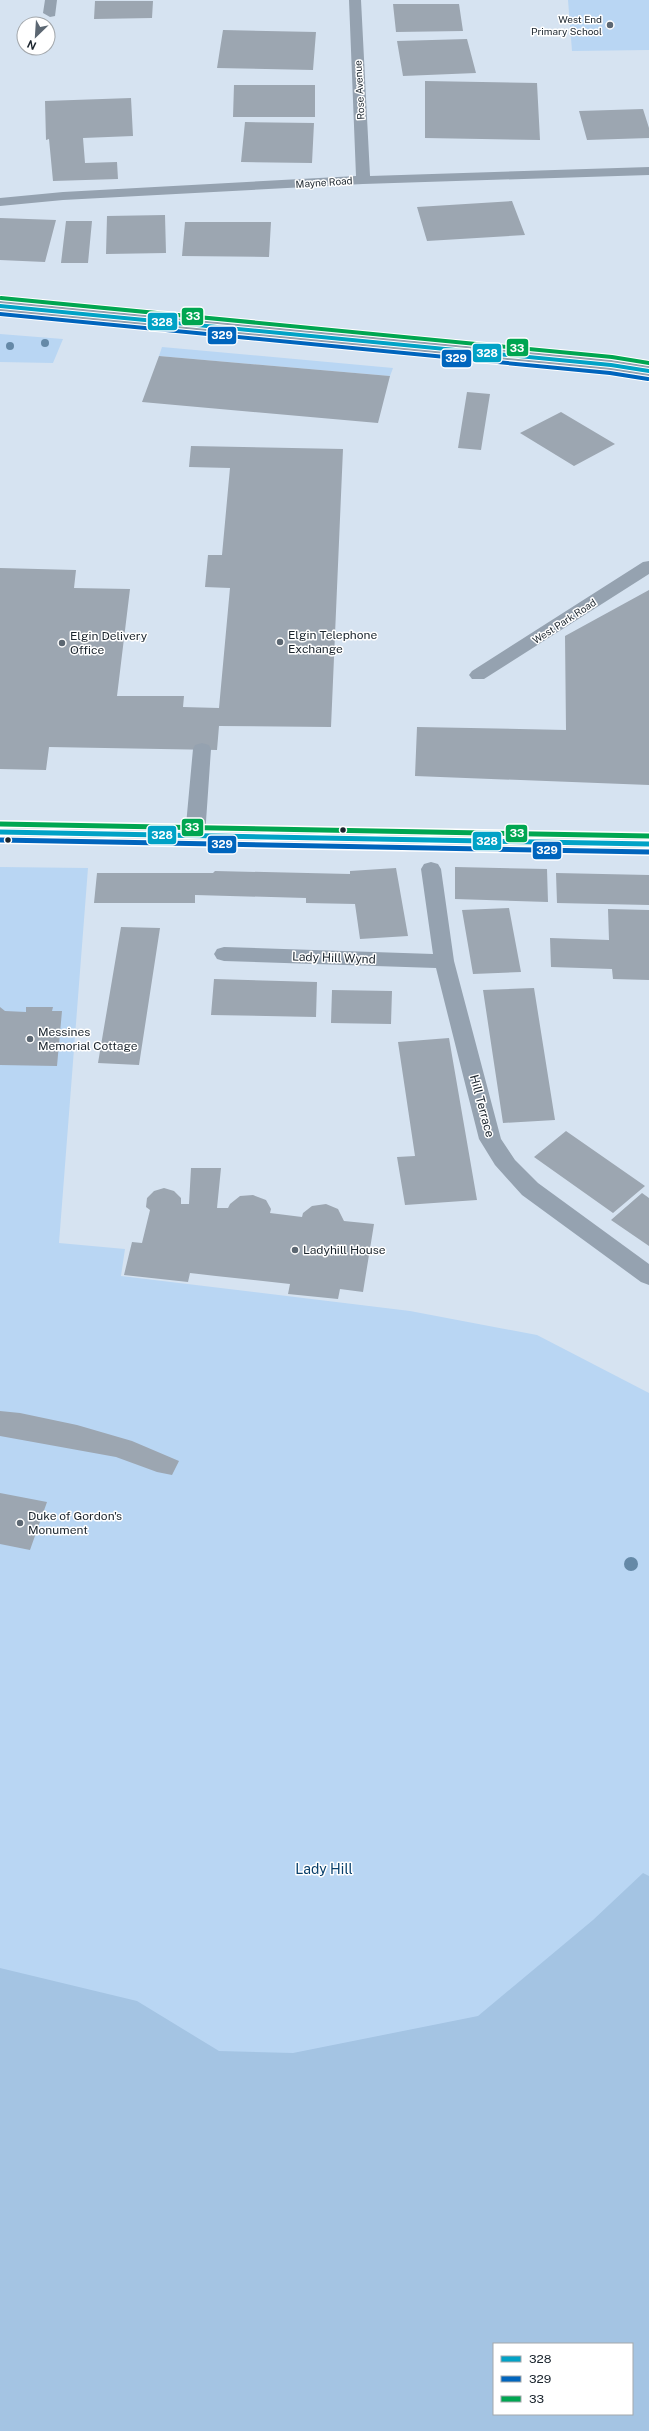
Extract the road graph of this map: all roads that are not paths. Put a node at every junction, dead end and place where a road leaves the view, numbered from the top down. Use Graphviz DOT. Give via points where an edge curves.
graph roads {
  1 [pos="355,0"];
  2 [pos="649,171"];
  3 [pos="364,180"];
  4 [pos="0,202"];
  5 [pos="0,306"];
  6 [pos="649,371"];
  7 [pos="649,566"];
  8 [pos="478,675"];
  9 [pos="202,749"];
  10 [pos="0,832"];
  11 [pos="195,836"];
  12 [pos="649,844"];
  13 [pos="431,869"];
  14 [pos="224,954"];
  15 [pos="444,961"];
  16 [pos="649,1276"];
  1 -- 3 [label="street, Rose Avenue"];
  2 -- 3 [label="street, Mayne Road"];
  3 -- 4 [label="street, Mayne Road" via="63,196"];
  5 -- 6 [label="street" via="611,365"];
  7 -- 8 [label="street, West Park Road"];
  9 -- 11 [label="street"];
  10 -- 11 [label="highway"];
  11 -- 12 [label="highway"];
  13 -- 15 [label="street, Hill Terrace"];
  14 -- 15 [label="street, Lady Hill Wynd"];
  15 -- 16 [label="street, Hill Terrace" via="495,1150 530,1189"];
}
